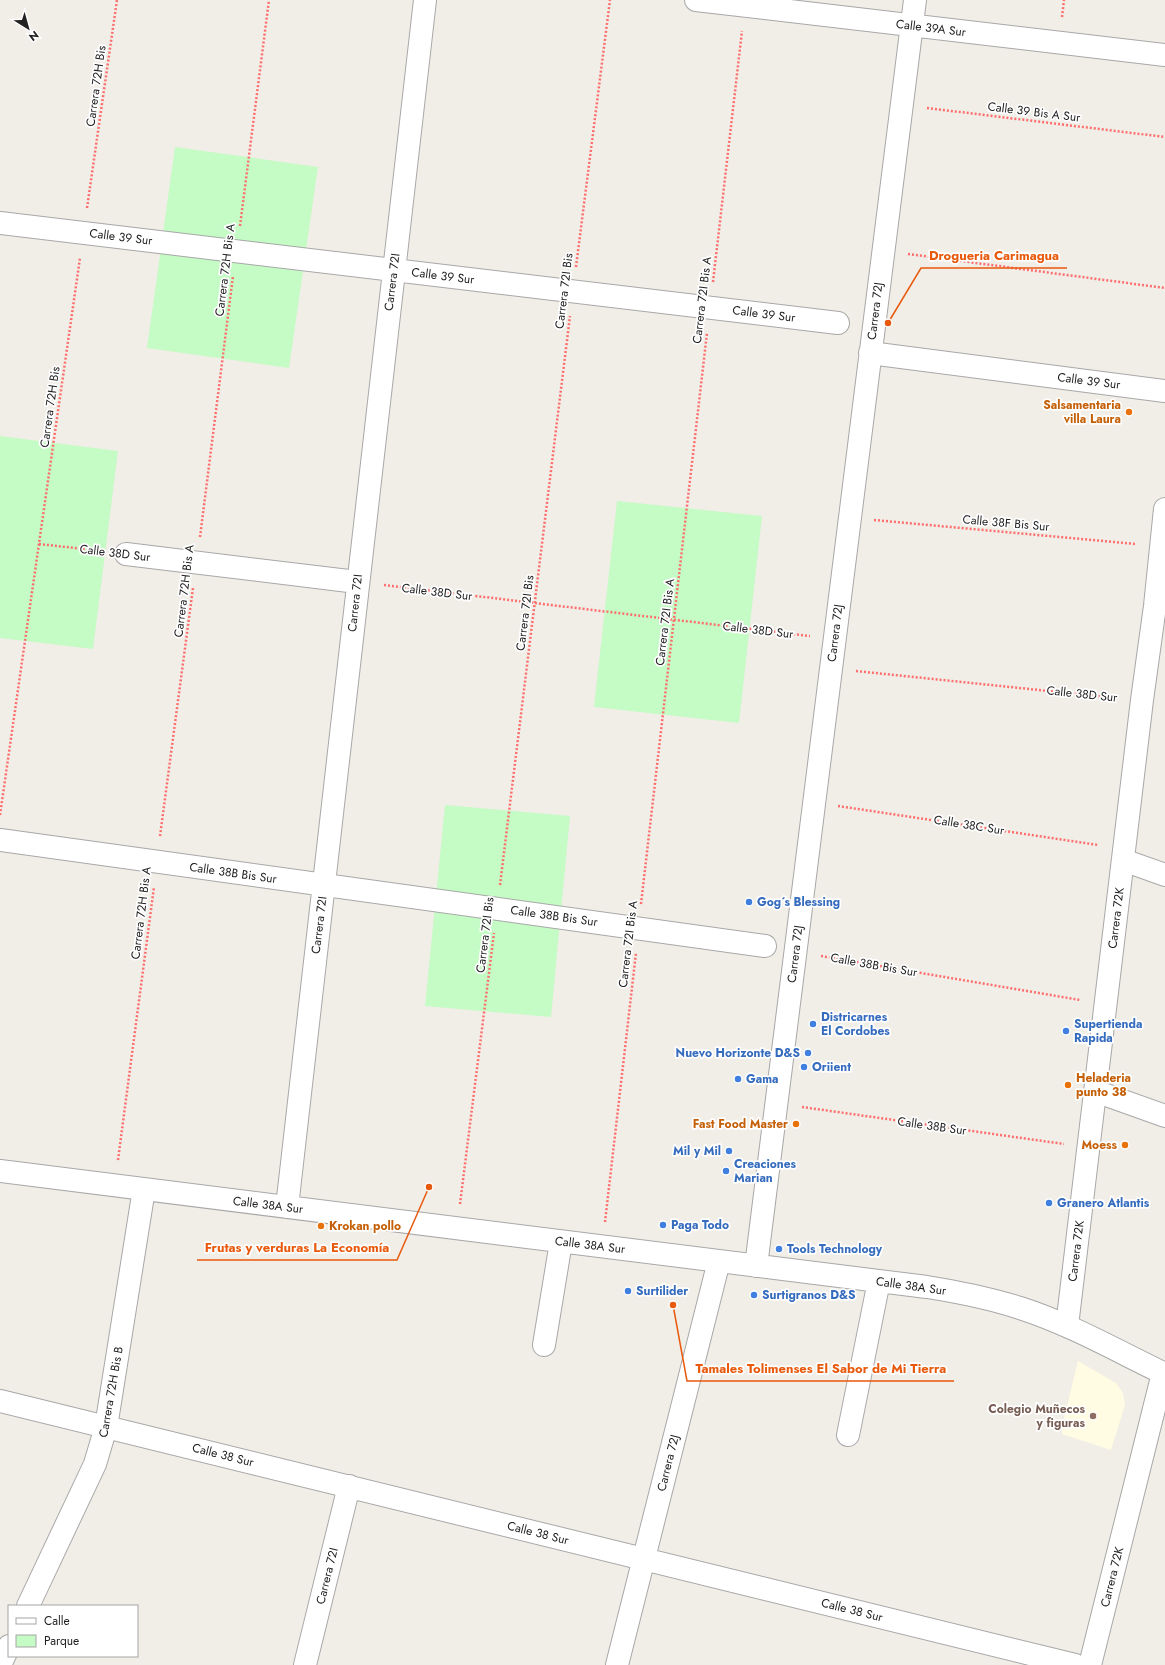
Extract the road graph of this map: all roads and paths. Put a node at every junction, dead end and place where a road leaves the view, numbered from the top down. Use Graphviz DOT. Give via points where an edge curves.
graph roads {
  1 [pos="117,0"];
  2 [pos="270,0"];
  3 [pos="425,0"];
  4 [pos="610,0"];
  5 [pos="696,0"];
  6 [pos="914,0"];
  7 [pos="745,6"];
  8 [pos="911,26"];
  9 [pos="1165,55"];
  10 [pos="901,105"];
  11 [pos="1165,137"];
  12 [pos="0,223"];
  13 [pos="84,233"];
  14 [pos="236,251"];
  15 [pos="883,251"];
  16 [pos="394,270"];
  17 [pos="1165,288"];
  18 [pos="573,292"];
  19 [pos="710,308"];
  20 [pos="838,323"];
  21 [pos="870,353"];
  22 [pos="1165,391"];
  23 [pos="1165,510"];
  24 [pos="850,518"];
  25 [pos="39,544"];
  26 [pos="1160,546"];
  27 [pos="126,554"];
  28 [pos="196,563"];
  29 [pos="357,582"];
  30 [pos="535,603"];
  31 [pos="1160,607"];
  32 [pos="674,620"];
  33 [pos="834,639"];
  34 [pos="831,668"];
  35 [pos="1142,700"];
  36 [pos="814,802"];
  37 [pos="0,816"];
  38 [pos="0,840"];
  39 [pos="1124,855"];
  40 [pos="157,862"];
  41 [pos="1165,875"];
  42 [pos="324,885"];
  43 [pos="497,908"];
  44 [pos="638,929"];
  45 [pos="765,946"];
  46 [pos="795,951"];
  47 [pos="1106,1004"];
  48 [pos="1095,1091"];
  49 [pos="776,1104"];
  50 [pos="1165,1116"];
  51 [pos="1089,1148"];
  52 [pos="0,1171"];
  53 [pos="114,1185"];
  54 [pos="144,1189"];
  55 [pos="286,1207"];
  56 [pos="457,1228"];
  57 [pos="562,1242"];
  58 [pos="602,1246"];
  59 [pos="719,1261"];
  60 [pos="756,1266"];
  61 [pos="879,1281"];
  62 [pos="1067,1326"];
  63 [pos="544,1345"];
  64 [pos="1164,1373"];
  65 [pos="0,1401"];
  66 [pos="106,1427"];
  67 [pos="848,1434"];
  68 [pos="350,1486"];
  69 [pos="644,1559"];
  70 [pos="28,1605"];
  71 [pos="8,1648"];
  72 [pos="0,1665"];
  73 [pos="305,1665"];
  74 [pos="616,1665"];
  75 [pos="1075,1665"];
  76 [pos="1090,1665"];
  1 -- 13 [label="path, Carrera 72H Bis"];
  2 -- 14 [label="path, Carrera 72H Bis A"];
  3 -- 16 [label="street, Carrera 72I"];
  4 -- 18 [label="path, Carrera 72I Bis"];
  5 -- 7 [label="street, Calle 39A Sur"];
  6 -- 8 [label="street, Carrera 72J"];
  7 -- 8 [label="street, Calle 39A Sur"];
  7 -- 19 [label="path, Carrera 72I Bis A"];
  8 -- 9 [label="street, Calle 39A Sur"];
  8 -- 10 [label="street, Carrera 72J"];
  10 -- 11 [label="path, Calle 39 Bis A Sur"];
  10 -- 15 [label="street, Carrera 72J"];
  12 -- 13 [label="street, Calle 39 Sur"];
  13 -- 14 [label="street, Calle 39 Sur"];
  13 -- 25 [label="path, Carrera 72H Bis"];
  14 -- 16 [label="street, Calle 39 Sur"];
  14 -- 28 [label="path, Carrera 72H Bis A"];
  15 -- 17 [label="path"];
  15 -- 21 [label="street, Carrera 72J"];
  16 -- 18 [label="street, Calle 39 Sur"];
  16 -- 29 [label="street, Carrera 72I"];
  18 -- 19 [label="street, Calle 39 Sur"];
  18 -- 30 [label="path, Carrera 72I Bis"];
  19 -- 20 [label="street, Calle 39 Sur"];
  19 -- 32 [label="path, Carrera 72I Bis A"];
  21 -- 22 [label="street, Calle 39 Sur"];
  21 -- 24 [label="street, Carrera 72J"];
  23 -- 26 [label="street, Carrera 72K"];
  24 -- 26 [label="path, Calle 38F Bis Sur"];
  24 -- 33 [label="street, Carrera 72J"];
  25 -- 27 [label="path, Calle 38D Sur"];
  25 -- 37 [label="path, Carrera 72H Bis"];
  26 -- 31 [label="street, Carrera 72K"];
  27 -- 28 [label="street, Calle 38D Sur"];
  28 -- 29 [label="street, Calle 38D Sur"];
  28 -- 40 [label="path, Carrera 72H Bis A"];
  29 -- 30 [label="path, Calle 38D Sur"];
  29 -- 42 [label="street, Carrera 72I"];
  30 -- 32 [label="path, Calle 38D Sur"];
  30 -- 43 [label="path, Carrera 72I Bis"];
  31 -- 35 [label="street, Carrera 72K"];
  32 -- 33 [label="path, Calle 38D Sur"];
  32 -- 44 [label="path, Carrera 72I Bis A"];
  33 -- 34 [label="street, Carrera 72J"];
  34 -- 35 [label="path, Calle 38D Sur"];
  34 -- 36 [label="street, Carrera 72J"];
  35 -- 39 [label="street, Carrera 72K"];
  36 -- 39 [label="path, Calle 38C Sur"];
  36 -- 46 [label="street, Carrera 72J"];
  38 -- 40 [label="street, Calle 38B Bis Sur"];
  39 -- 41 [label="street"];
  39 -- 47 [label="street, Carrera 72K"];
  40 -- 42 [label="street, Calle 38B Bis Sur"];
  40 -- 53 [label="path, Carrera 72H Bis A"];
  42 -- 43 [label="street, Calle 38B Bis Sur"];
  42 -- 55 [label="street, Carrera 72I"];
  43 -- 44 [label="street, Calle 38B Bis Sur"];
  43 -- 56 [label="path, Carrera 72I Bis"];
  44 -- 45 [label="street, Calle 38B Bis Sur"];
  44 -- 58 [label="path, Carrera 72I Bis A"];
  46 -- 47 [label="path, Calle 38B Bis Sur"];
  46 -- 49 [label="street, Carrera 72J"];
  47 -- 48 [label="street, Carrera 72K"];
  48 -- 50 [label="street"];
  48 -- 51 [label="street, Carrera 72K"];
  49 -- 51 [label="path, Calle 38B Sur"];
  49 -- 60 [label="street, Carrera 72J"];
  51 -- 62 [label="street, Carrera 72K"];
  52 -- 53 [label="street, Calle 38A Sur"];
  53 -- 54 [label="street, Calle 38A Sur"];
  54 -- 55 [label="street, Calle 38A Sur"];
  54 -- 66 [label="street, Carrera 72H Bis B"];
  55 -- 56 [label="street, Calle 38A Sur"];
  56 -- 57 [label="street, Calle 38A Sur"];
  57 -- 58 [label="street, Calle 38A Sur"];
  57 -- 63 [label="street"];
  58 -- 59 [label="street, Calle 38A Sur"];
  59 -- 60 [label="street, Calle 38A Sur"];
  59 -- 69 [label="street, Carrera 72J"];
  60 -- 61 [label="street, Calle 38A Sur"];
  61 -- 62 [label="street, Calle 38A Sur" via="981,1296"];
  61 -- 67 [label="street"];
  62 -- 64 [label="street, Calle 38A Sur"];
  64 -- 76 [label="street, Carrera 72K"];
  65 -- 66 [label="street, Calle 38 Sur"];
  66 -- 68 [label="street, Calle 38 Sur"];
  66 -- 70 [label="street, Carrera 72H Bis B" via="95,1464"];
  68 -- 69 [label="street, Calle 38 Sur"];
  68 -- 73 [label="street, Carrera 72I"];
  69 -- 74 [label="street, Carrera 72J"];
  69 -- 75 [label="street, Calle 38 Sur"];
  71 -- 72 [label="street"];
}
